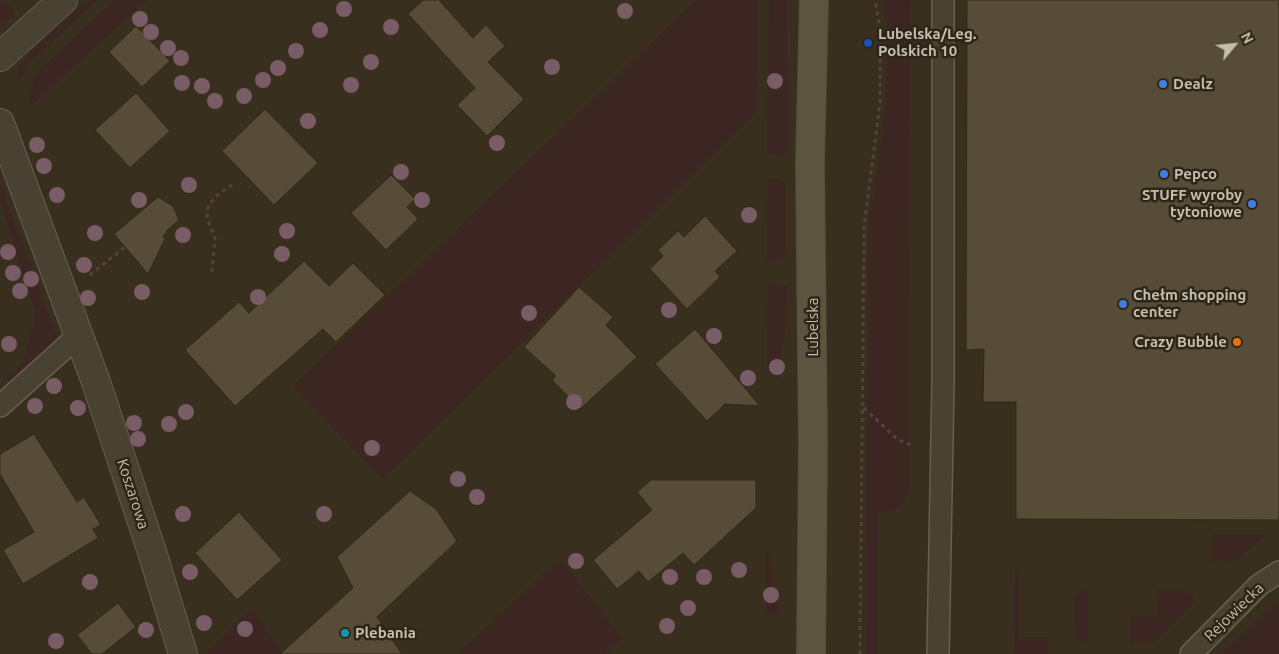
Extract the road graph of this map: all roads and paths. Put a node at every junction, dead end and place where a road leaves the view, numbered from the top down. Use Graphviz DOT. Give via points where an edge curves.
graph roads {
  1 [pos="63,0"];
  2 [pos="814,0"];
  3 [pos="875,0"];
  4 [pos="943,0"];
  5 [pos="0,57"];
  6 [pos="0,122"];
  7 [pos="234,183"];
  8 [pos="125,247"];
  9 [pos="212,272"];
  10 [pos="84,280"];
  11 [pos="78,336"];
  12 [pos="0,406"];
  13 [pos="863,407"];
  14 [pos="942,458"];
  15 [pos="1279,572"];
  16 [pos="183,654"];
  17 [pos="811,654"];
  18 [pos="860,654"];
  19 [pos="938,654"];
  20 [pos="1191,654"];
  1 -- 5 [label="street"];
  2 -- 17 [label="main road, Lubelska" via="810,164"];
  3 -- 13 [label="path" via="880,28 880,103 864,227"];
  4 -- 14 [label="lane"];
  6 -- 11 [label="street, Koszarowa"];
  7 -- 9 [label="path" via="215,197 208,207 207,218 216,238"];
  8 -- 10 [label="path"];
  11 -- 12 [label="lane"];
  11 -- 16 [label="street, Koszarowa" via="154,554"];
  13 -- 14 [label="path" via="897,439"];
  13 -- 18 [label="path"];
  14 -- 19 [label="lane"];
  15 -- 20 [label="lane, Rejowiecka" via="1259,585"];
}
